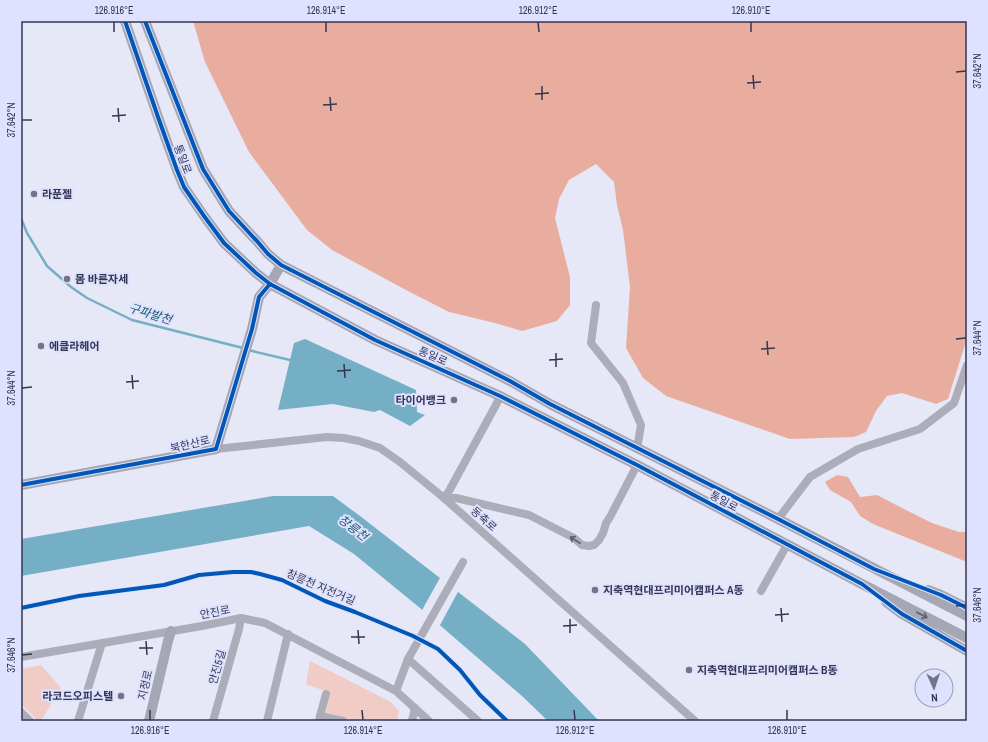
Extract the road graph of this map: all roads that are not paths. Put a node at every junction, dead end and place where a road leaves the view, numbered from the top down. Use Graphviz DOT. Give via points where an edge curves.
graph roads {
  1 [pos="125,21"];
  2 [pos="145,21"];
  3 [pos="281,265"];
  4 [pos="270,284"];
  5 [pos="596,305"];
  6 [pos="967,365"];
  7 [pos="500,396"];
  8 [pos="216,449"];
  9 [pos="637,449"];
  10 [pos="637,465"];
  11 [pos="21,484"];
  12 [pos="444,498"];
  13 [pos="778,519"];
  14 [pos="787,545"];
  15 [pos="463,562"];
  16 [pos="874,569"];
  17 [pos="862,584"];
  18 [pos="761,591"];
  19 [pos="967,608"];
  20 [pos="967,616"];
  21 [pos="240,618"];
  22 [pos="171,631"];
  23 [pos="288,634"];
  24 [pos="967,638"];
  25 [pos="102,643"];
  26 [pos="967,652"];
  27 [pos="21,657"];
  28 [pos="408,659"];
  29 [pos="396,691"];
  30 [pos="326,694"];
  31 [pos="415,708"];
  32 [pos="21,712"];
  33 [pos="320,719"];
  34 [pos="30,721"];
  35 [pos="78,721"];
  36 [pos="149,721"];
  37 [pos="212,721"];
  38 [pos="267,721"];
  39 [pos="343,721"];
  40 [pos="412,721"];
  41 [pos="429,721"];
  42 [pos="478,721"];
  43 [pos="695,721"];
  1 -- 4 [label="main road, 통일로" via="184,187 224,243"];
  2 -- 3 [label="main road, 통일로" via="203,170 229,211"];
  3 -- 4 [label="main road, 북한산로"];
  3 -- 9 [label="main road, 통일로" via="510,381"];
  4 -- 7 [label="main road, 통일로" via="375,340"];
  4 -- 8 [label="main road, 북한산로" via="260,297"];
  5 -- 9 [label="street" via="591,343 623,383 641,425"];
  6 -- 13 [label="street" via="954,403 920,429 858,449 810,477"];
  7 -- 10 [label="main road, 통일로"];
  7 -- 12 [label="street"];
  8 -- 11 [label="main road, 북한산로"];
  8 -- 12 [label="street, 동축로" via="327,436 359,441 380,448"];
  9 -- 13 [label="main road, 통일로"];
  10 -- 12 [label="street, one-way" via="599,540 589,546 529,515 456,498"];
  10 -- 14 [label="main road, 통일로"];
  12 -- 43 [label="street, 동축로"];
  13 -- 16 [label="main road, 통일로"];
  14 -- 17 [label="main road, 통일로"];
  14 -- 18 [label="street"];
  15 -- 28 [label="street"];
  16 -- 19 [label="main road"];
  16 -- 20 [label="main road, 통일로"];
  17 -- 24 [label="main road, 통일로, one-way"];
  17 -- 26 [label="main road" via="902,614"];
  21 -- 22 [label="street, 안진로"];
  21 -- 23 [label="street, 안진로" via="265,623"];
  21 -- 37 [label="street, 안진5길"];
  22 -- 25 [label="street, 안진로"];
  22 -- 36 [label="main road, 지정로"];
  23 -- 29 [label="street, 안진로"];
  23 -- 38 [label="street"];
  25 -- 27 [label="street, 안진로"];
  25 -- 35 [label="street"];
  28 -- 29 [label="street"];
  28 -- 42 [label="street"];
  29 -- 31 [label="street, 안진로"];
  30 -- 33 [label="street"];
  31 -- 40 [label="street"];
  31 -- 41 [label="street, 안진로"];
  32 -- 34 [label="street"];
  33 -- 39 [label="street"];
}
